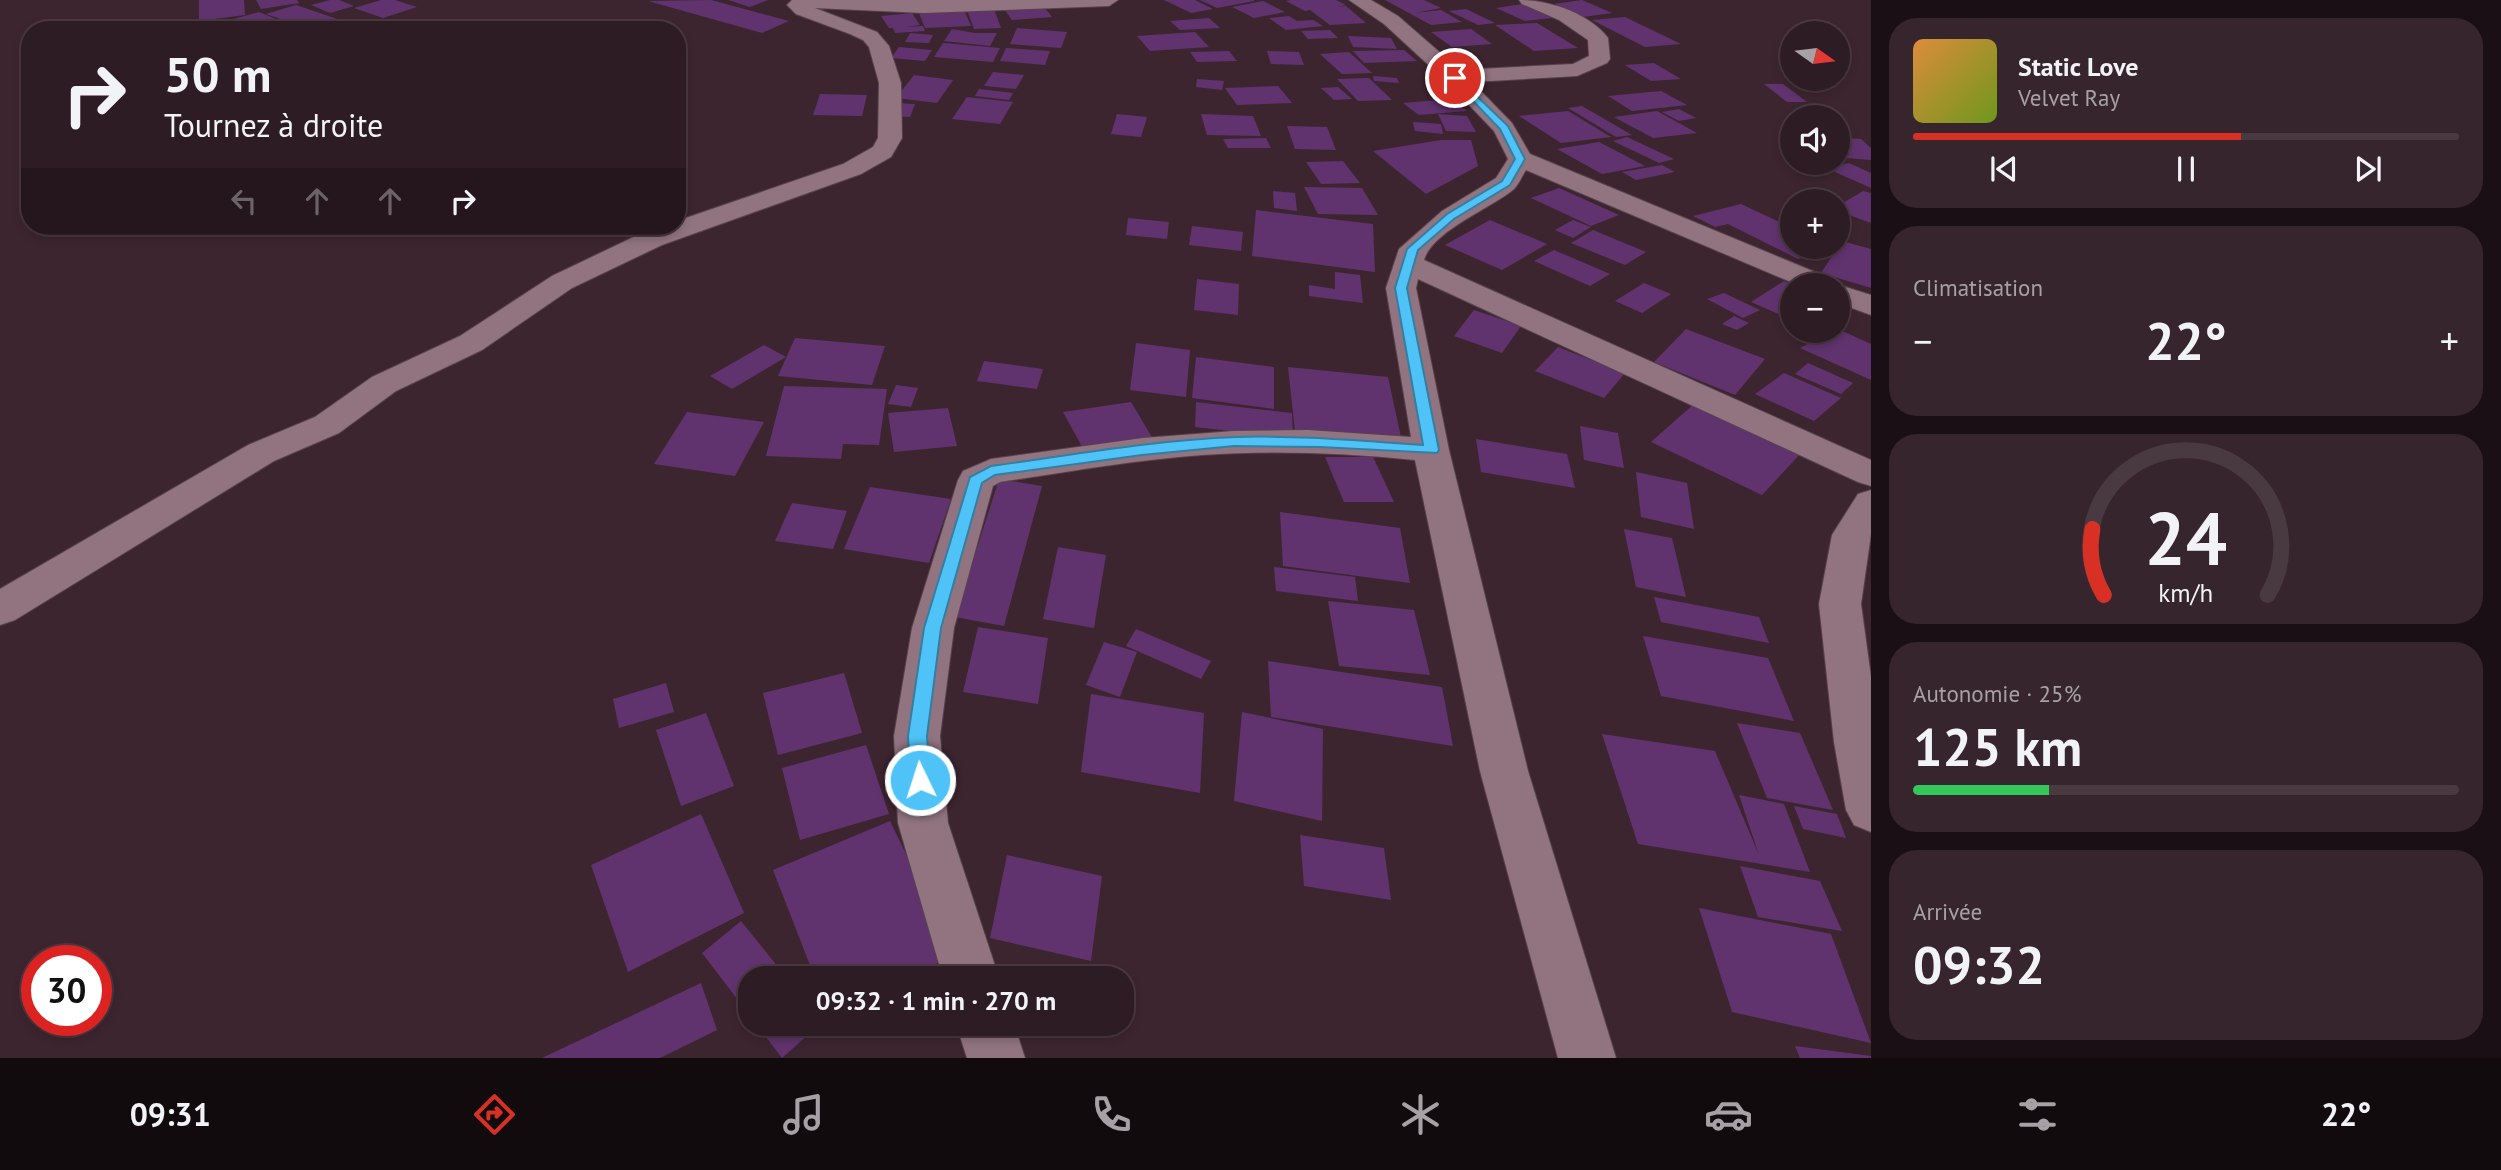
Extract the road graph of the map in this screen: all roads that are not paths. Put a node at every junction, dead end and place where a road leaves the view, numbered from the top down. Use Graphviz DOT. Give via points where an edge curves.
graph roads {
  1 [pos="1109,0"];
  2 [pos="1358,0"];
  3 [pos="1528,0"];
  4 [pos="800,1"];
  5 [pos="1455,78"];
  6 [pos="1520,159"];
  7 [pos="686,227"];
  8 [pos="664,235"];
  9 [pos="1409,264"];
  10 [pos="1793,273"];
  11 [pos="1850,297"];
  12 [pos="1871,306"];
  13 [pos="1432,450"];
  14 [pos="1871,474"];
  15 [pos="1871,503"];
  16 [pos="0,609"];
  17 [pos="1871,810"];
  18 [pos="967,966"];
  19 [pos="989,1036"];
  20 [pos="996,1058"];
  21 [pos="1587,1058"];
  1 -- 4 [label="street" via="924,7"];
  2 -- 5 [label="street" via="1391,20"];
  3 -- 5 [label="street" via="1566,16 1598,38 1600,59 1577,70"];
  4 -- 7 [label="street" via="796,5 803,10 870,36 879,46 890,83 890,138 882,152 839,174"];
  5 -- 6 [label="street" via="1504,128"];
  6 -- 9 [label="street" via="1506,183 1451,217 1413,249"];
  6 -- 10 [label="street"];
  8 -- 16 [label="street" via="562,282 471,343 384,384 327,425 261,453"];
  9 -- 13 [label="street" via="1401,288"];
  9 -- 14 [label="street"];
  11 -- 12 [label="street"];
  13 -- 18 [label="street" via="1234,442 991,471 976,480 933,628 917,736 923,823"];
  13 -- 21 [label="street" via="1504,771"];
  15 -- 17 [label="street" via="1851,535 1840,604 1857,742"];
  19 -- 20 [label="street"];
}
